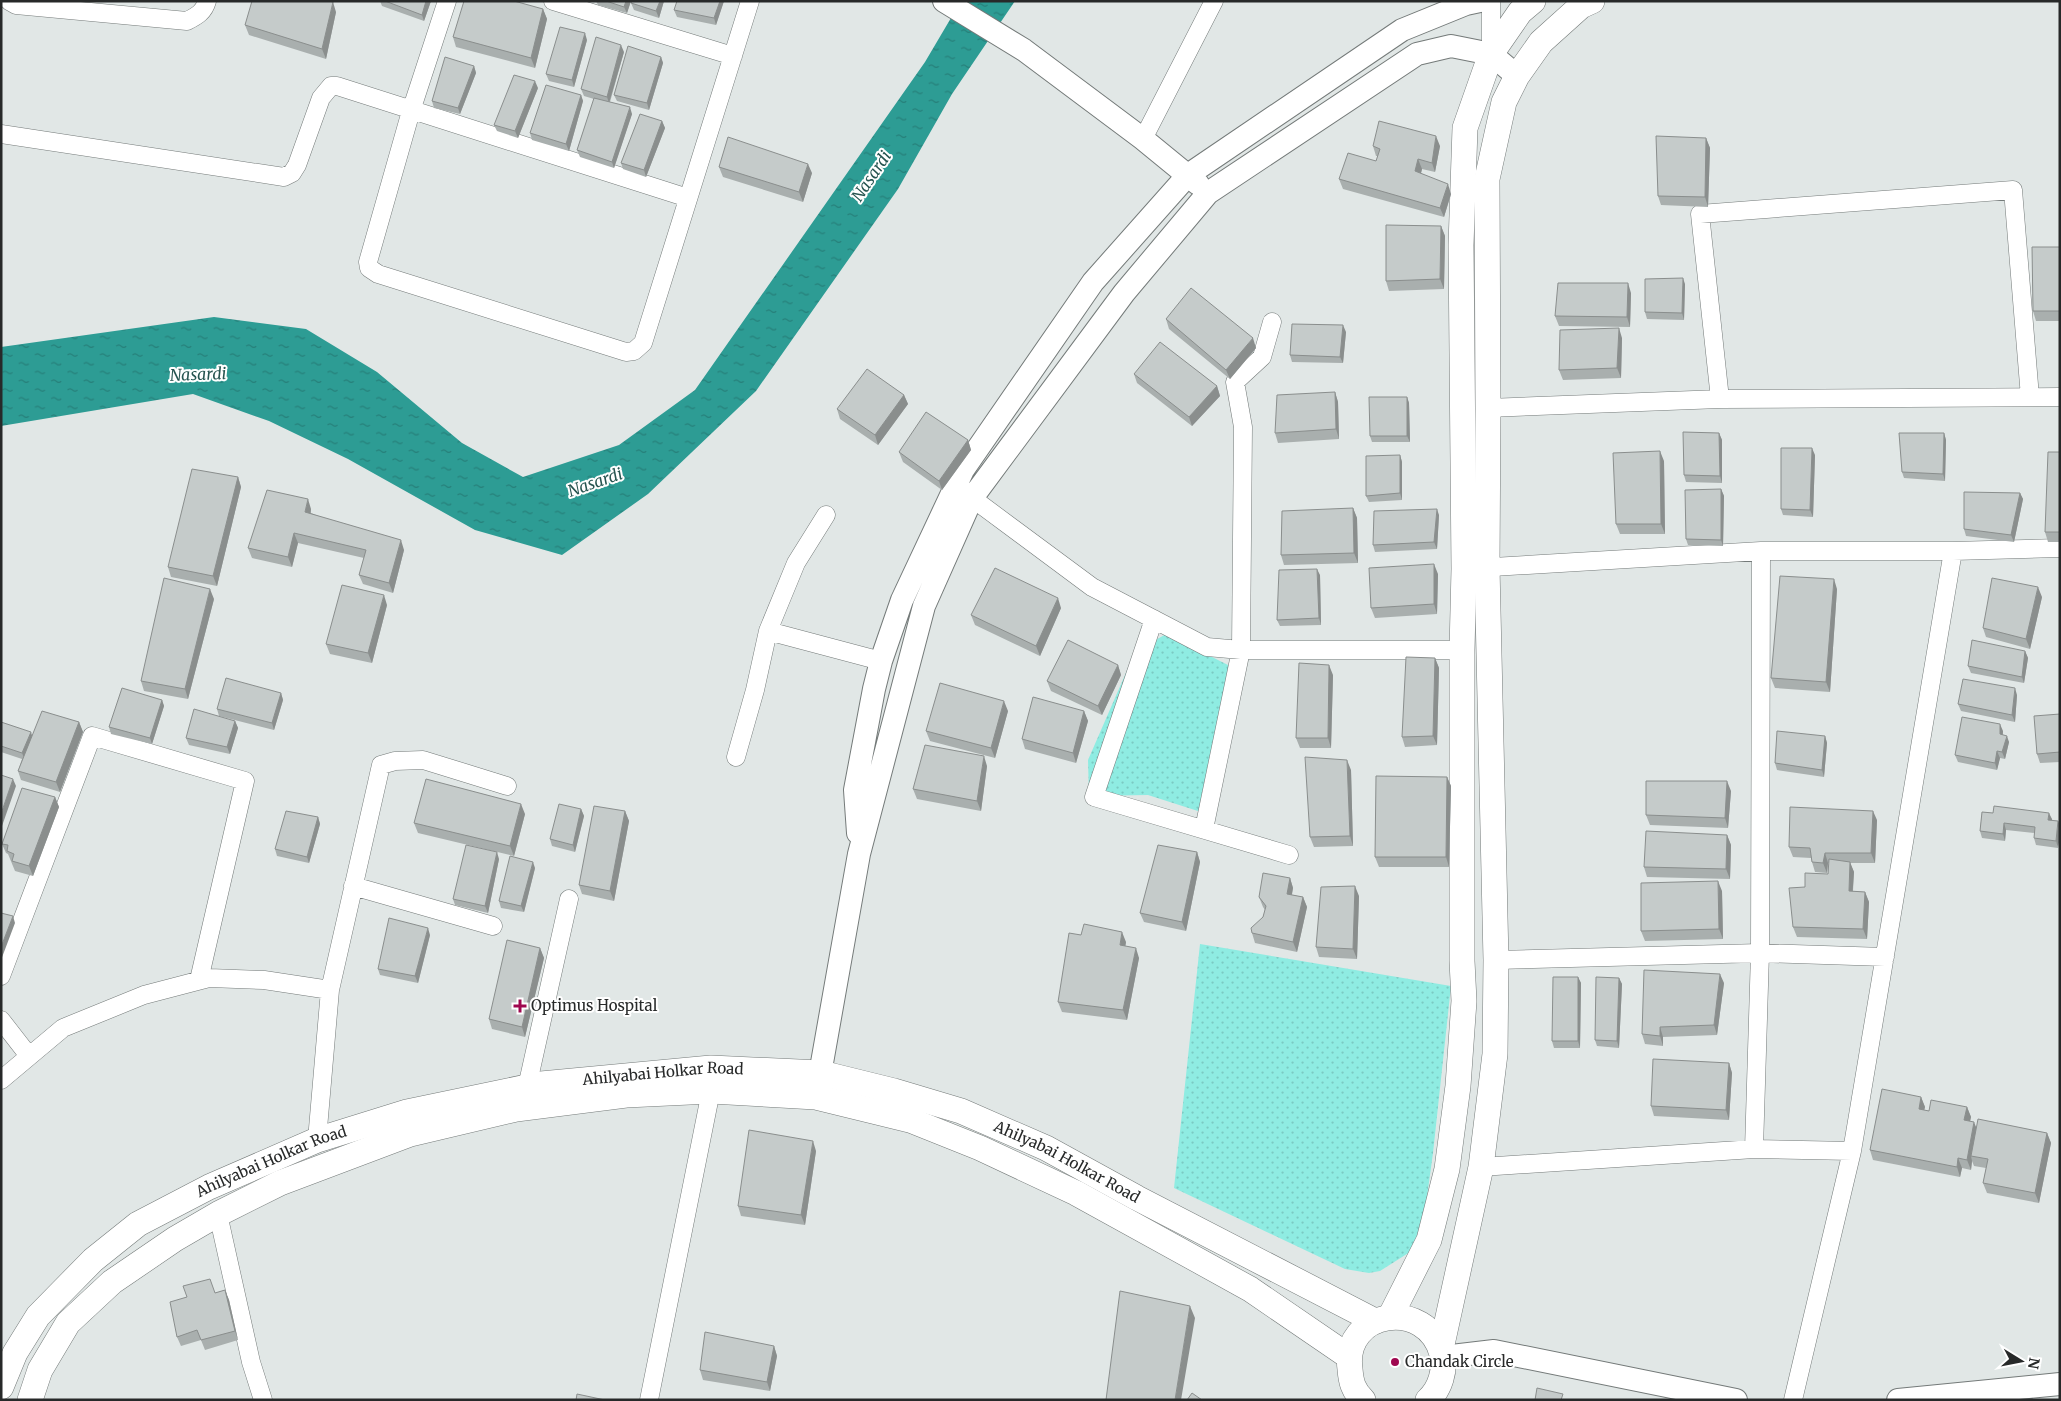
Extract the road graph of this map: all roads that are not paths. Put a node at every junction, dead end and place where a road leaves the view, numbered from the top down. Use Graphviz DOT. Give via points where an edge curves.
graph roads {
  1 [pos="9,1"];
  2 [pos="207,1"];
  3 [pos="447,1"];
  4 [pos="554,1"];
  5 [pos="750,1"];
  6 [pos="944,1"];
  7 [pos="1214,1"];
  8 [pos="1480,1"];
  9 [pos="1491,1"];
  10 [pos="1534,1"];
  11 [pos="1592,1"];
  12 [pos="1491,54"];
  13 [pos="733,56"];
  14 [pos="1517,76"];
  15 [pos="411,111"];
  16 [pos="1,134"];
  17 [pos="1143,139"];
  18 [pos="1188,176"];
  19 [pos="1208,193"];
  20 [pos="688,198"];
  21 [pos="1272,322"];
  22 [pos="2030,397"];
  23 [pos="2060,397"];
  24 [pos="1720,399"];
  25 [pos="1488,408"];
  26 [pos="956,483"];
  27 [pos="972,498"];
  28 [pos="826,515"];
  29 [pos="2060,548"];
  30 [pos="1761,551"];
  31 [pos="1953,551"];
  32 [pos="1476,568"];
  33 [pos="1154,619"];
  34 [pos="768,631"];
  35 [pos="1242,650"];
  36 [pos="1462,650"];
  37 [pos="881,661"];
  38 [pos="736,757"];
  39 [pos="507,786"];
  40 [pos="1204,829"];
  41 [pos="859,854"];
  42 [pos="1289,856"];
  43 [pos="353,886"];
  44 [pos="569,899"];
  45 [pos="493,926"];
  46 [pos="1760,953"];
  47 [pos="1884,957"];
  48 [pos="1496,960"];
  49 [pos="1,976"];
  50 [pos="199,980"];
  51 [pos="330,990"];
  52 [pos="1,1020"];
  53 [pos="29,1056"];
  54 [pos="1,1080"];
  55 [pos="711,1080"];
  56 [pos="818,1085"];
  57 [pos="526,1087"];
  58 [pos="317,1140"];
  59 [pos="1754,1149"];
  60 [pos="1852,1151"];
  61 [pos="1481,1167"];
  62 [pos="218,1214"];
  63 [pos="1382,1319"];
  64 [pos="1442,1353"];
  65 [pos="1348,1356"];
  66 [pos="2060,1384"];
  67 [pos="1,1386"];
  68 [pos="1357,1398"];
  69 [pos="30,1400"];
  70 [pos="263,1400"];
  71 [pos="649,1400"];
  72 [pos="1428,1400"];
  73 [pos="1736,1400"];
  74 [pos="1792,1400"];
  75 [pos="1898,1400"];
  1 -- 2 [label="street" via="16,5 187,21 205,8"];
  3 -- 15 [label="street"];
  4 -- 13 [label="street"];
  5 -- 13 [label="street"];
  6 -- 17 [label="street" via="1024,50"];
  7 -- 17 [label="street"];
  8 -- 18 [label="street" via="1402,30"];
  9 -- 12 [label="street"];
  10 -- 12 [label="main road" via="1520,12"];
  11 -- 14 [label="main road" via="1581,6 1541,42"];
  12 -- 14 [label="street"];
  12 -- 19 [label="street" via="1451,46 1417,54"];
  12 -- 32 [label="main road" via="1465,128 1462,245"];
  13 -- 20 [label="street"];
  14 -- 25 [label="main road" via="1504,102 1487,179"];
  15 -- 16 [label="street" via="331,86 321,98 297,165 284,177"];
  15 -- 20 [label="street"];
  15 -- 20 [label="street" via="368,262 370,268 378,274 626,352 634,351 643,343"];
  17 -- 18 [label="street"];
  18 -- 19 [label="street"];
  18 -- 26 [label="street" via="1093,282"];
  19 -- 27 [label="street" via="1124,294"];
  21 -- 35 [label="street" via="1262,357 1235,382 1243,427"];
  22 -- 23 [label="street"];
  22 -- 24 [label="street"];
  22 -- 24 [label="street" via="2012,190 1700,214"];
  24 -- 25 [label="street"];
  25 -- 32 [label="main road"];
  26 -- 27 [label="street"];
  26 -- 37 [label="street" via="902,600"];
  27 -- 33 [label="street" via="1092,587"];
  27 -- 41 [label="street" via="924,606"];
  28 -- 34 [label="street" via="796,563"];
  29 -- 31 [label="street"];
  30 -- 31 [label="street"];
  30 -- 32 [label="street"];
  30 -- 46 [label="street"];
  31 -- 47 [label="street"];
  32 -- 36 [label="main road"];
  32 -- 48 [label="main road"];
  33 -- 35 [label="street" via="1207,647"];
  33 -- 40 [label="street" via="1094,797"];
  34 -- 37 [label="street"];
  34 -- 38 [label="street"];
  35 -- 36 [label="street"];
  35 -- 40 [label="street"];
  36 -- 63 [label="main road" via="1464,1001 1458,1086 1447,1169 1429,1240"];
  37 -- 41 [label="street" via="855,790"];
  39 -- 43 [label="street" via="423,760 381,765"];
  40 -- 42 [label="street"];
  41 -- 56 [label="street"];
  43 -- 45 [label="street"];
  43 -- 51 [label="street"];
  44 -- 57 [label="street"];
  46 -- 47 [label="street"];
  46 -- 48 [label="street"];
  46 -- 59 [label="street"];
  47 -- 60 [label="street"];
  48 -- 61 [label="main road" via="1496,1054"];
  49 -- 50 [label="street" via="92,736 245,781"];
  50 -- 51 [label="street" via="264,980"];
  50 -- 53 [label="street" via="144,995 63,1028"];
  51 -- 58 [label="street"];
  52 -- 53 [label="street"];
  53 -- 54 [label="street"];
  55 -- 56 [label="main road, Ahilyabai Holkar Road"];
  55 -- 57 [label="main road, Ahilyabai Holkar Road" via="612,1076"];
  55 -- 62 [label="main road, Ahilyabai Holkar Road" via="516,1109 410,1134 280,1184"];
  55 -- 71 [label="street"];
  56 -- 63 [label="main road, Ahilyabai Holkar Road" via="894,1091 961,1111 1046,1148 1146,1203"];
  56 -- 65 [label="main road, Ahilyabai Holkar Road" via="980,1148 1076,1193 1250,1289"];
  57 -- 58 [label="main road, Ahilyabai Holkar Road" via="407,1112"];
  58 -- 67 [label="main road, Ahilyabai Holkar Road" via="209,1187 138,1224 92,1260 38,1316 15,1353"];
  59 -- 60 [label="street"];
  59 -- 61 [label="street"];
  60 -- 74 [label="street"];
  61 -- 64 [label="main road"];
  62 -- 69 [label="main road, Ahilyabai Holkar Road" via="112,1282 68,1323 40,1370"];
  62 -- 70 [label="street" via="251,1362"];
  63 -- 64 [label="main road" via="1406,1318 1421,1324 1433,1334"];
  63 -- 65 [label="main road" via="1362,1331"];
  64 -- 72 [label="main road" via="1440,1384"];
  64 -- 73 [label="street" via="1494,1351"];
  65 -- 68 [label="main road"];
  66 -- 75 [label="street"];
}
